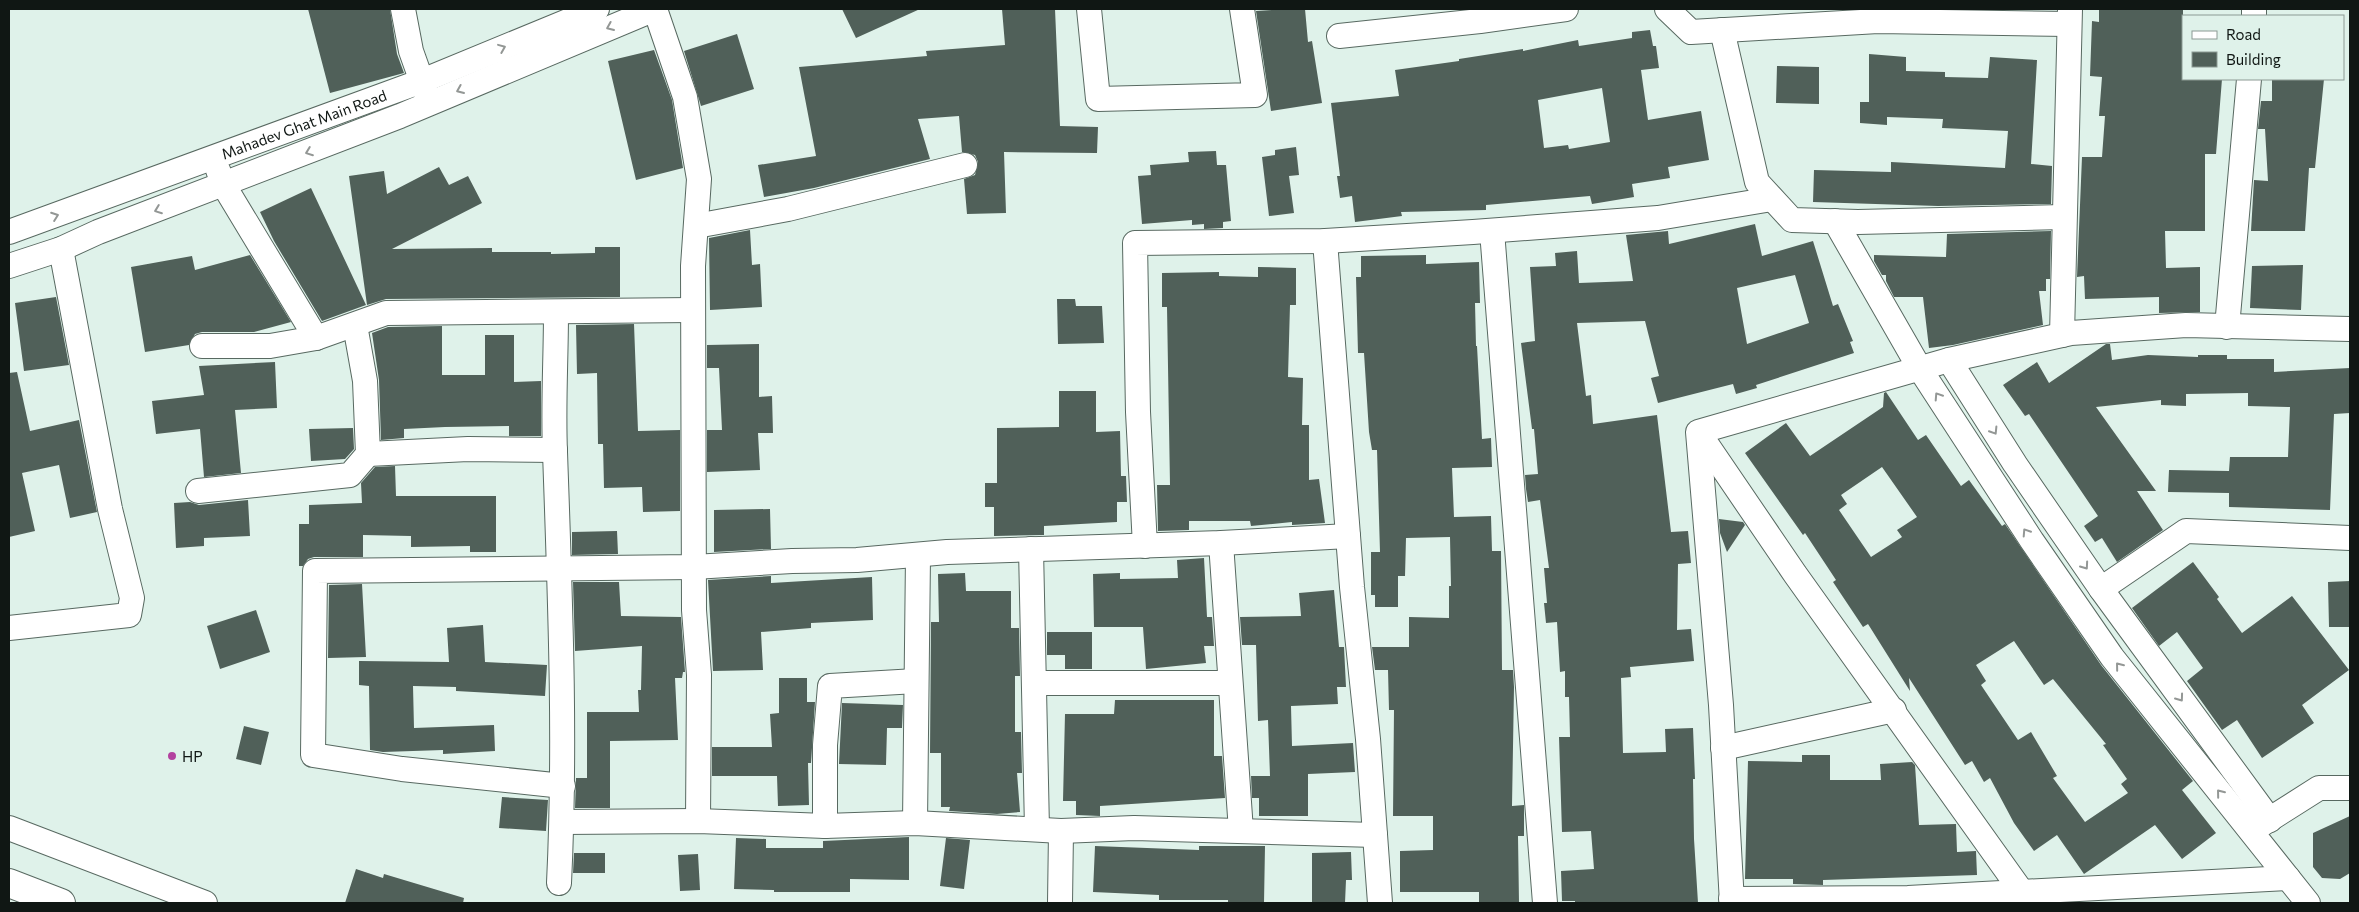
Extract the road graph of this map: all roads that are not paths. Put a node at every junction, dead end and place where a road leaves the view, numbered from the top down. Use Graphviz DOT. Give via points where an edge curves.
graph roads {
  1 [pos="403,9"];
  2 [pos="597,9"];
  3 [pos="655,9"];
  4 [pos="1089,9"];
  5 [pos="1242,9"];
  6 [pos="1566,9"];
  7 [pos="1667,9"];
  8 [pos="2069,16"];
  9 [pos="550,19"];
  10 [pos="1722,30"];
  11 [pos="1339,36"];
  12 [pos="2249,80"];
  13 [pos="422,81"];
  14 [pos="430,103"];
  15 [pos="214,159"];
  16 [pos="964,165"];
  17 [pos="223,184"];
  18 [pos="1772,199"];
  19 [pos="2064,217"];
  20 [pos="1834,221"];
  21 [pos="696,226"];
  22 [pos="1492,230"];
  23 [pos="9,232"];
  24 [pos="1325,241"];
  25 [pos="61,249"];
  26 [pos="9,266"];
  27 [pos="694,310"];
  28 [pos="556,312"];
  29 [pos="355,325"];
  30 [pos="2227,327"];
  31 [pos="2350,329"];
  32 [pos="2062,335"];
  33 [pos="316,338"];
  34 [pos="202,346"];
  35 [pos="1949,360"];
  36 [pos="1920,369"];
  37 [pos="1698,432"];
  38 [pos="555,450"];
  39 [pos="368,454"];
  40 [pos="198,491"];
  41 [pos="1348,536"];
  42 [pos="2350,538"];
  43 [pos="1221,544"];
  44 [pos="1145,546"];
  45 [pos="1031,549"];
  46 [pos="918,556"];
  47 [pos="694,567"];
  48 [pos="560,569"];
  49 [pos="2101,589"];
  50 [pos="9,628"];
  51 [pos="916,681"];
  52 [pos="1035,683"];
  53 [pos="1230,683"];
  54 [pos="1894,710"];
  55 [pos="1723,748"];
  56 [pos="563,786"];
  57 [pos="2350,788"];
  58 [pos="698,821"];
  59 [pos="562,822"];
  60 [pos="915,823"];
  61 [pos="2260,825"];
  62 [pos="825,826"];
  63 [pos="9,828"];
  64 [pos="1037,829"];
  65 [pos="1061,831"];
  66 [pos="1241,831"];
  67 [pos="1375,835"];
  68 [pos="2288,878"];
  69 [pos="9,883"];
  70 [pos="559,884"];
  71 [pos="2022,892"];
  72 [pos="1731,901"];
  73 [pos="1839,901"];
  74 [pos="61,903"];
  75 [pos="205,903"];
  76 [pos="1060,903"];
  77 [pos="1380,903"];
  78 [pos="1545,903"];
  79 [pos="2308,903"];
  1 -- 13 [label="street" via="411,51"];
  2 -- 9 [label="street, Mahadev Ghat Main Road"];
  3 -- 14 [label="street, one-way"];
  3 -- 21 [label="street" via="685,98 699,179"];
  4 -- 5 [label="street" via="1098,99 1255,95"];
  6 -- 11 [label="street"];
  7 -- 10 [label="street" via="1691,32"];
  8 -- 10 [label="street" via="1878,21"];
  8 -- 19 [label="street"];
  13 -- 9 [label="street, Mahadev Ghat Main Road, one-way"];
  10 -- 18 [label="street" via="1757,182"];
  12 -- 30 [label="street"];
  13 -- 14 [label="street"];
  13 -- 15 [label="street, Mahadev Ghat Main Road"];
  14 -- 17 [label="street, one-way"];
  15 -- 17 [label="street"];
  23 -- 15 [label="street, Mahadev Ghat Main Road, one-way"];
  16 -- 21 [label="street" via="788,209"];
  17 -- 25 [label="street, one-way"];
  17 -- 33 [label="street"];
  18 -- 20 [label="street" via="1792,220"];
  18 -- 22 [label="street" via="1658,218"];
  19 -- 20 [label="street"];
  19 -- 32 [label="street"];
  20 -- 36 [label="street"];
  21 -- 27 [label="street"];
  22 -- 24 [label="street"];
  22 -- 78 [label="street"];
  24 -- 41 [label="street"];
  24 -- 44 [label="street" via="1135,243 1138,412"];
  25 -- 26 [label="street"];
  25 -- 50 [label="street" via="110,510 132,598 129,615"];
  27 -- 28 [label="street"];
  27 -- 47 [label="street"];
  28 -- 29 [label="street" via="386,313"];
  28 -- 38 [label="street"];
  29 -- 33 [label="street"];
  29 -- 39 [label="street" via="365,381"];
  30 -- 31 [label="street"];
  30 -- 32 [label="street" via="2186,325"];
  32 -- 35 [label="street"];
  33 -- 34 [label="street" via="270,346"];
  35 -- 36 [label="street"];
  35 -- 49 [label="street, one-way" via="2015,464"];
  36 -- 37 [label="street"];
  61 -- 36 [label="street, one-way" via="2112,658"];
  37 -- 54 [label="street" via="1795,574"];
  37 -- 55 [label="street"];
  38 -- 39 [label="street" via="468,449"];
  38 -- 48 [label="street"];
  39 -- 40 [label="street" via="350,475"];
  41 -- 43 [label="street"];
  41 -- 67 [label="street"];
  42 -- 49 [label="street" via="2186,531"];
  43 -- 44 [label="street"];
  43 -- 53 [label="street"];
  44 -- 45 [label="street"];
  45 -- 46 [label="street"];
  45 -- 52 [label="street"];
  46 -- 47 [label="street"];
  46 -- 51 [label="street"];
  47 -- 48 [label="street"];
  47 -- 58 [label="street" via="699,675"];
  48 -- 56 [label="street"];
  48 -- 56 [label="street" via="315,571 313,755 402,769"];
  49 -- 61 [label="street, one-way"];
  51 -- 60 [label="street"];
  51 -- 62 [label="street" via="830,686 825,745"];
  52 -- 53 [label="street"];
  52 -- 64 [label="street"];
  53 -- 66 [label="street"];
  54 -- 55 [label="street"];
  54 -- 71 [label="street"];
  55 -- 72 [label="street"];
  56 -- 59 [label="street"];
  57 -- 61 [label="street" via="2319,788"];
  58 -- 59 [label="street"];
  58 -- 62 [label="street"];
  59 -- 70 [label="street"];
  60 -- 62 [label="street"];
  60 -- 64 [label="street"];
  61 -- 68 [label="street"];
  63 -- 75 [label="street"];
  64 -- 65 [label="street"];
  65 -- 66 [label="street" via="1134,828"];
  65 -- 76 [label="street"];
  66 -- 67 [label="street"];
  67 -- 77 [label="street"];
  68 -- 71 [label="street"];
  68 -- 79 [label="street"];
  69 -- 74 [label="highway"];
  71 -- 73 [label="street"];
  72 -- 73 [label="street"];
}
